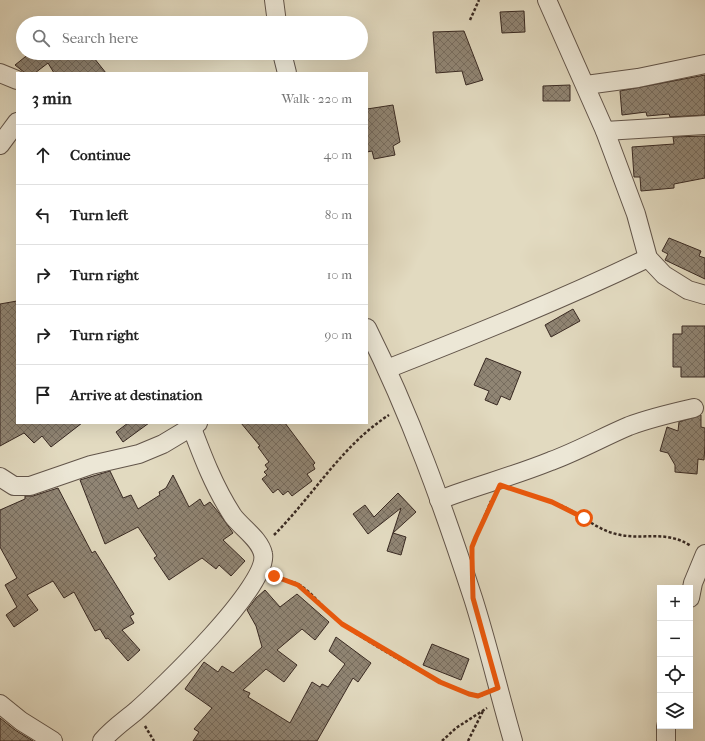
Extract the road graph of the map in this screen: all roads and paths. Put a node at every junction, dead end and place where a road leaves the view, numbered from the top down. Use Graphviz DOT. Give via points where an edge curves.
graph roads {
  1 [pos="274,0"];
  2 [pos="479,0"];
  3 [pos="547,0"];
  4 [pos="276,16"];
  5 [pos="470,20"];
  6 [pos="283,60"];
  7 [pos="705,64"];
  8 [pos="286,72"];
  9 [pos="0,73"];
  10 [pos="16,80"];
  11 [pos="586,85"];
  12 [pos="16,123"];
  13 [pos="705,125"];
  14 [pos="606,131"];
  15 [pos="0,144"];
  16 [pos="648,258"];
  17 [pos="705,295"];
  18 [pos="368,330"];
  19 [pos="387,369"];
  20 [pos="404,408"];
  21 [pos="694,408"];
  22 [pos="193,424"];
  23 [pos="0,477"];
  24 [pos="501,482"];
  25 [pos="439,500"];
  26 [pos="472,547"];
  27 [pos="262,555"];
  28 [pos="704,556"];
  29 [pos="693,585"];
  30 [pos="500,694"];
  31 [pos="0,704"];
  32 [pos="483,710"];
  33 [pos="666,729"];
  34 [pos="53,741"];
  35 [pos="102,741"];
  36 [pos="442,741"];
  37 [pos="468,741"];
  38 [pos="513,741"];
  39 [pos="666,741"];
  1 -- 4 [label="street"];
  2 -- 5 [label="path"];
  3 -- 11 [label="street"];
  6 -- 8 [label="street"];
  7 -- 11 [label="street" via="638,78"];
  9 -- 10 [label="street"];
  11 -- 14 [label="street"];
  12 -- 15 [label="street"];
  13 -- 14 [label="street"];
  14 -- 16 [label="street" via="636,214"];
  16 -- 17 [label="street" via="664,275 688,290"];
  16 -- 19 [label="street" via="599,282"];
  18 -- 19 [label="street"];
  19 -- 20 [label="street"];
  20 -- 25 [label="street"];
  20 -- 27 [label="path" via="372,426"];
  21 -- 24 [label="street" via="629,426"];
  22 -- 23 [label="street" via="162,444 139,454 91,465 30,486 14,486"];
  22 -- 27 [label="street" via="211,477 234,517"];
  24 -- 25 [label="street"];
  24 -- 26 [label="path"];
  24 -- 28 [label="path" via="569,509 598,527 616,534 674,537"];
  25 -- 30 [label="street" via="473,598"];
  27 -- 30 [label="path" via="274,576 298,585 342,624 440,682 478,696"];
  27 -- 35 [label="street" via="260,574 247,594 218,628"];
  28 -- 29 [label="street"];
  30 -- 32 [label="path"];
  30 -- 38 [label="street"];
  31 -- 34 [label="street"];
  32 -- 36 [label="path"];
  32 -- 37 [label="path"];
  33 -- 39 [label="street"];
}
